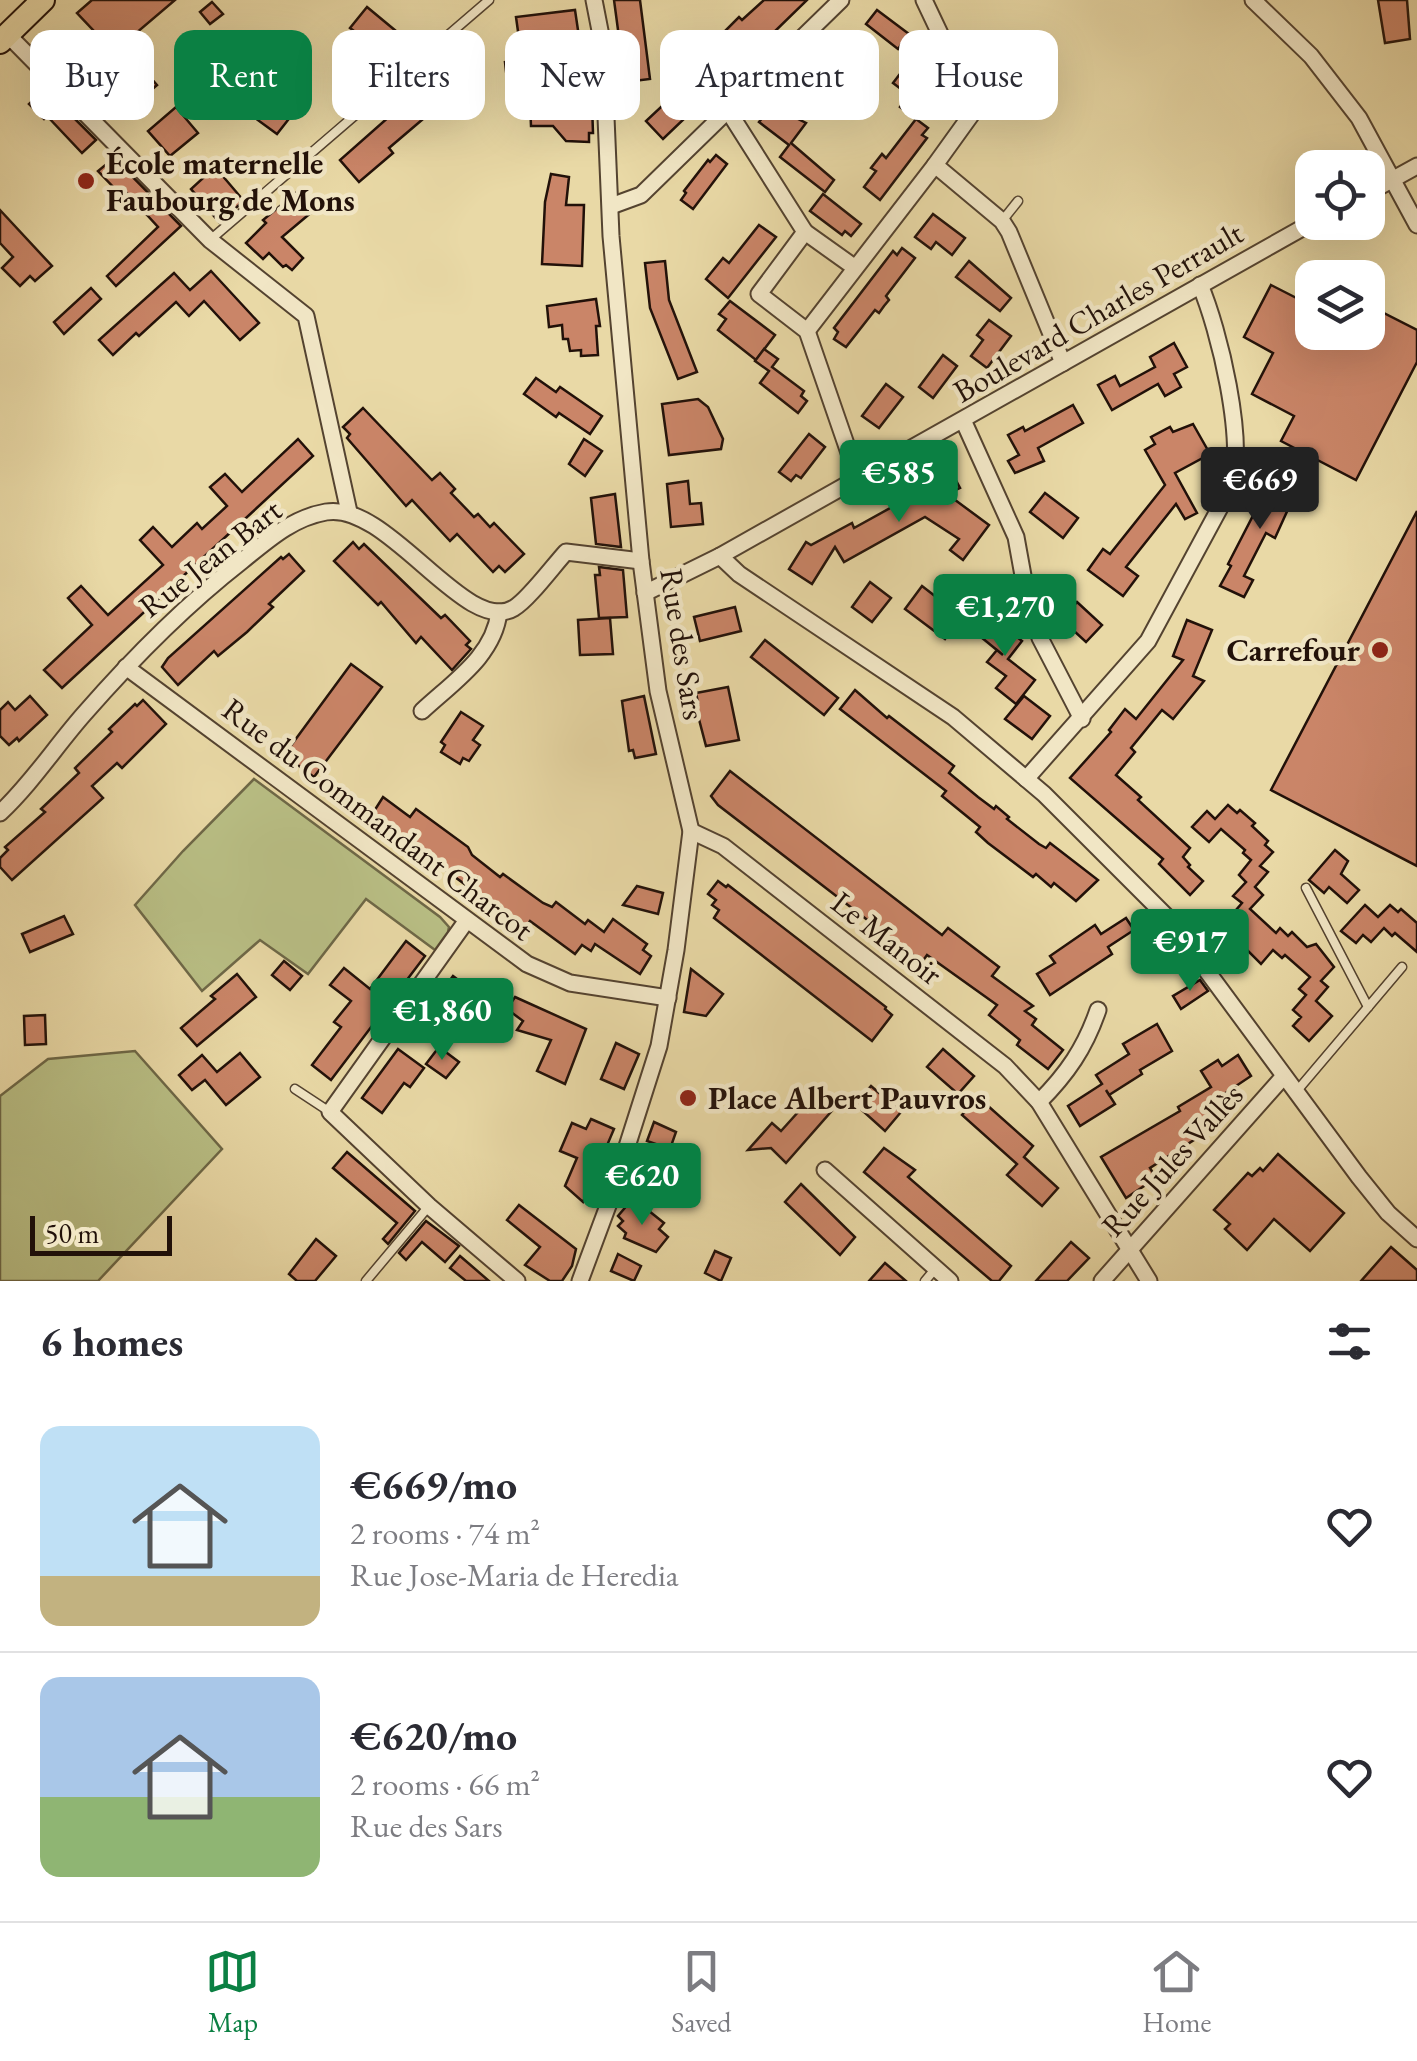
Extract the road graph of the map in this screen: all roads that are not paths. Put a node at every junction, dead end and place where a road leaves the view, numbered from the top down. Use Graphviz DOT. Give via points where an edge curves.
graph roads {
  1 [pos="43,0"];
  2 [pos="489,0"];
  3 [pos="594,0"];
  4 [pos="840,0"];
  5 [pos="924,0"];
  6 [pos="1253,0"];
  7 [pos="809,30"];
  8 [pos="3,38"];
  9 [pos="715,120"];
  10 [pos="735,120"];
  11 [pos="935,165"];
  12 [pos="1417,166"];
  13 [pos="1392,180"];
  14 [pos="1385,184"];
  15 [pos="1018,201"];
  16 [pos="611,206"];
  17 [pos="1002,221"];
  18 [pos="1417,225"];
  19 [pos="805,232"];
  20 [pos="1295,232"];
  21 [pos="210,240"];
  22 [pos="854,267"];
  23 [pos="1200,284"];
  24 [pos="808,330"];
  25 [pos="1064,362"];
  26 [pos="963,420"];
  27 [pos="857,476"];
  28 [pos="350,512"];
  29 [pos="720,556"];
  30 [pos="641,561"];
  31 [pos="646,593"];
  32 [pos="499,612"];
  33 [pos="126,666"];
  34 [pos="422,711"];
  35 [pos="1082,719"];
  36 [pos="1026,779"];
  37 [pos="0,813"];
  38 [pos="690,831"];
  39 [pos="1306,888"];
  40 [pos="468,920"];
  41 [pos="1402,967"];
  42 [pos="668,998"];
  43 [pos="1368,1006"];
  44 [pos="1098,1010"];
  45 [pos="1284,1076"];
  46 [pos="296,1089"];
  47 [pos="1296,1092"];
  48 [pos="1039,1102"];
  49 [pos="330,1112"];
  50 [pos="825,1170"];
  51 [pos="429,1206"];
  52 [pos="1417,1239"];
  53 [pos="1128,1252"];
  54 [pos="931,1274"];
  55 [pos="366,1281"];
  56 [pos="517,1281"];
  57 [pos="580,1281"];
  58 [pos="950,1281"];
  59 [pos="1102,1281"];
  60 [pos="1149,1281"];
  1 -- 8 [label="main road"];
  2 -- 21 [label="lane"];
  3 -- 16 [label="street, Rue des Sars"];
  4 -- 7 [label="street"];
  5 -- 11 [label="street" via="969,95 971,115"];
  6 -- 13 [label="street" via="1311,56 1359,118"];
  8 -- 21 [label="street"];
  9 -- 16 [label="street" via="641,195"];
  10 -- 19 [label="street"];
  11 -- 17 [label="street"];
  11 -- 22 [label="street"];
  12 -- 13 [label="street"];
  13 -- 14 [label="street"];
  13 -- 18 [label="street"];
  15 -- 17 [label="lane"];
  16 -- 30 [label="street, Rue des Sars"];
  17 -- 25 [label="street"];
  19 -- 22 [label="street"];
  19 -- 24 [label="street" via="759,294"];
  20 -- 23 [label="street, Boulevard Charles Perrault"];
  21 -- 28 [label="street" via="306,316"];
  22 -- 24 [label="street"];
  23 -- 25 [label="street, Boulevard Charles Perrault"];
  23 -- 35 [label="street" via="1222,356 1236,471 1148,642"];
  24 -- 27 [label="street"];
  25 -- 26 [label="street, Boulevard Charles Perrault"];
  26 -- 27 [label="street, Boulevard Charles Perrault"];
  26 -- 35 [label="street" via="1016,537 1040,638"];
  27 -- 29 [label="street, Boulevard Charles Perrault"];
  28 -- 32 [label="street" via="392,537 461,598"];
  28 -- 33 [label="street, Rue Jean Bart" via="329,511 280,530"];
  29 -- 31 [label="street, Boulevard Charles Perrault"];
  29 -- 36 [label="street" via="953,717"];
  30 -- 31 [label="street, Rue des Sars"];
  30 -- 32 [label="street" via="566,552 514,608"];
  31 -- 38 [label="street, Rue des Sars" via="658,691"];
  32 -- 34 [label="street" via="481,657"];
  33 -- 37 [label="street, Rue Jean Bart"];
  33 -- 40 [label="street, Rue du Commandant Charcot"];
  35 -- 36 [label="street"];
  36 -- 45 [label="street" via="1167,917"];
  38 -- 42 [label="street, Rue des Sars"];
  38 -- 48 [label="street, Le Manoir" via="723,846 975,1040"];
  39 -- 43 [label="lane"];
  40 -- 42 [label="street, Rue du Commandant Charcot" via="527,964 570,984"];
  40 -- 49 [label="street"];
  41 -- 43 [label="lane"];
  42 -- 57 [label="street, Rue des Sars" via="639,1111"];
  43 -- 47 [label="lane"];
  44 -- 48 [label="street" via="1085,1047"];
  45 -- 47 [label="street"];
  45 -- 53 [label="street, Rue Jules Vallès"];
  46 -- 49 [label="lane"];
  47 -- 52 [label="street" via="1388,1213"];
  48 -- 53 [label="street, Le Manoir"];
  49 -- 51 [label="street"];
  50 -- 54 [label="street"];
  51 -- 55 [label="lane"];
  51 -- 56 [label="street"];
  53 -- 59 [label="street, Rue Jules Vallès"];
  53 -- 60 [label="street, Le Manoir"];
  54 -- 58 [label="street"];
}
